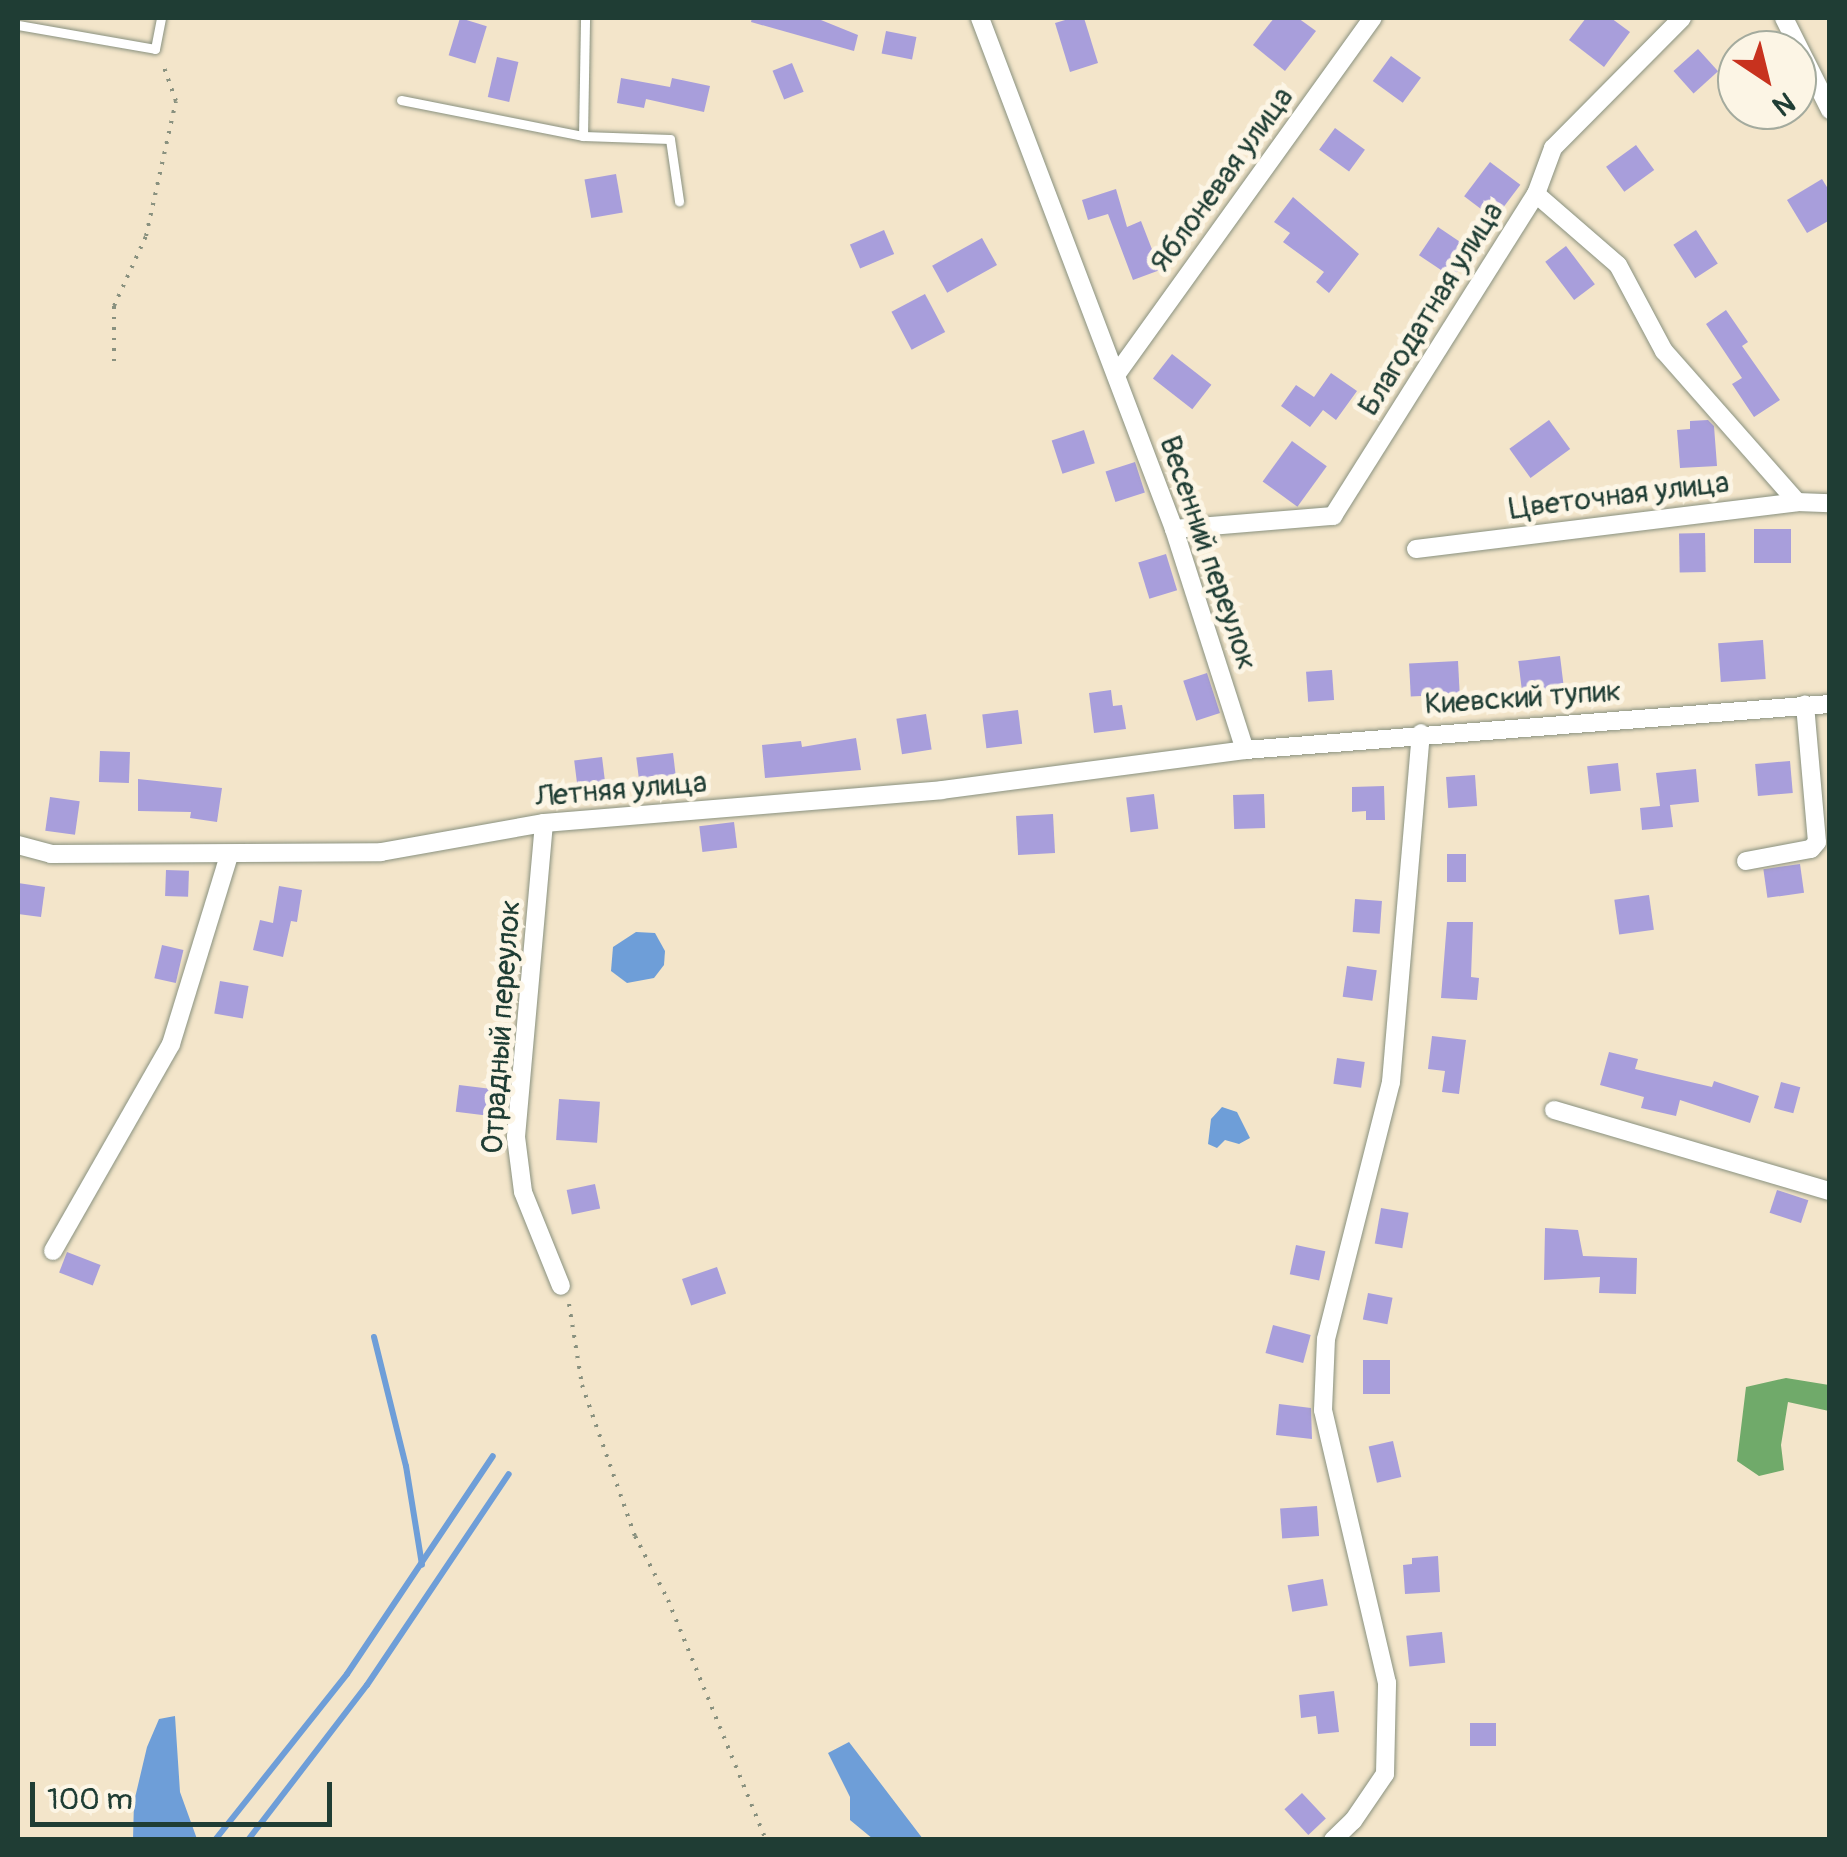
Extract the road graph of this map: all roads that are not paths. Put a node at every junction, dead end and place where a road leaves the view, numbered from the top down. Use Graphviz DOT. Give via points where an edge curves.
graph roads {
  1 [pos="161,18"];
  2 [pos="585,18"];
  3 [pos="980,18"];
  4 [pos="1373,18"];
  5 [pos="1682,18"];
  6 [pos="1784,18"];
  7 [pos="18,26"];
  8 [pos="401,100"];
  9 [pos="1830,110"];
  10 [pos="582,136"];
  11 [pos="1536,194"];
  12 [pos="680,201"];
  13 [pos="1116,375"];
  14 [pos="1798,502"];
  15 [pos="1830,502"];
  16 [pos="1174,529"];
  17 [pos="1416,549"];
  18 [pos="1805,704"];
  19 [pos="1830,704"];
  20 [pos="1421,733"];
  21 [pos="1238,751"];
  22 [pos="544,823"];
  23 [pos="18,845"];
  24 [pos="229,855"];
  25 [pos="1746,861"];
  26 [pos="1554,1110"];
  27 [pos="1830,1191"];
  28 [pos="53,1251"];
  29 [pos="561,1286"];
  30 [pos="1334,1840"];
  1 -- 7 [label="lane" via="155,49"];
  2 -- 10 [label="lane"];
  3 -- 13 [label="street, Весенний переулок"];
  4 -- 13 [label="street, Яблоневая улица"];
  5 -- 11 [label="street, Благодатная улица" via="1553,148"];
  6 -- 9 [label="street"];
  8 -- 10 [label="lane"];
  10 -- 12 [label="lane" via="670,139"];
  11 -- 14 [label="street" via="1618,265 1664,351"];
  11 -- 16 [label="street, Благодатная улица" via="1333,516"];
  13 -- 16 [label="street, Весенний переулок"];
  14 -- 15 [label="street, Цветочная улица"];
  14 -- 17 [label="street, Цветочная улица"];
  16 -- 21 [label="street, Весенний переулок"];
  18 -- 19 [label="street, Киевский тупик"];
  18 -- 20 [label="street, Киевский тупик"];
  18 -- 25 [label="street" via="1817,842 1811,849"];
  20 -- 21 [label="street, Киевский тупик"];
  20 -- 30 [label="street" via="1391,1082 1326,1340 1324,1410 1387,1683 1384,1774 1354,1822"];
  21 -- 22 [label="street, Летняя улица" via="942,790"];
  22 -- 24 [label="street, Летняя улица" via="381,852"];
  22 -- 29 [label="street, Отрадный переулок" via="516,1137 522,1192"];
  23 -- 24 [label="street, Летняя улица" via="50,854"];
  24 -- 28 [label="street" via="171,1044"];
  26 -- 27 [label="street"];
}
